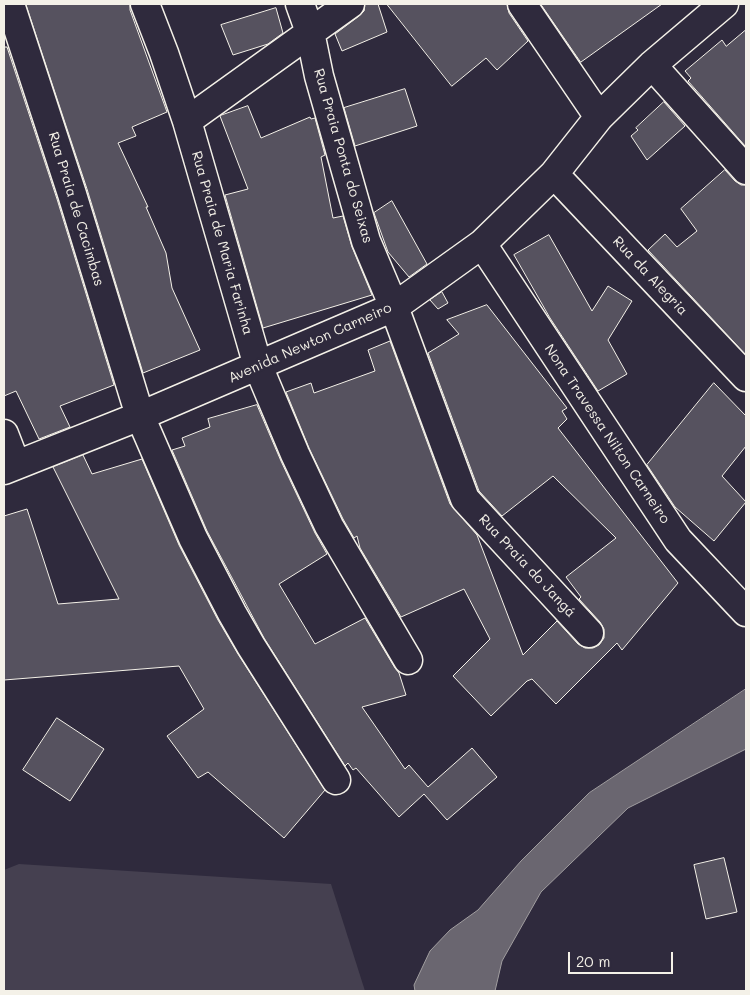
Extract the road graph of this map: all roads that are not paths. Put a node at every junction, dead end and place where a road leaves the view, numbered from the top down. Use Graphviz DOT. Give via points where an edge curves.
graph roads {
  1 [pos="10,4"];
  2 [pos="145,4"];
  3 [pos="300,4"];
  4 [pos="350,4"];
  5 [pos="522,4"];
  6 [pos="724,4"];
  7 [pos="310,32"];
  8 [pos="652,65"];
  9 [pos="599,117"];
  10 [pos="186,120"];
  11 [pos="746,170"];
  12 [pos="554,174"];
  13 [pos="482,244"];
  14 [pos="394,306"];
  15 [pos="258,366"];
  16 [pos="746,377"];
  17 [pos="140,416"];
  18 [pos="4,434"];
  19 [pos="10,468"];
  20 [pos="465,499"];
  21 [pos="746,612"];
  22 [pos="589,633"];
  23 [pos="408,660"];
  24 [pos="336,780"];
  1 -- 17 [label="street, Rua Praia de Cacimbas"];
  2 -- 10 [label="street, Rua Praia de Maria Farinha"];
  3 -- 7 [label="street, Rua Praia Ponta do Seixas"];
  4 -- 7 [label="street"];
  5 -- 9 [label="street"];
  6 -- 8 [label="street, Avenida Newton Carneiro"];
  7 -- 10 [label="street"];
  7 -- 14 [label="street, Rua Praia Ponta do Seixas" via="319,76 366,241"];
  8 -- 9 [label="street, Avenida Newton Carneiro"];
  8 -- 11 [label="street"];
  9 -- 12 [label="street, Avenida Newton Carneiro"];
  10 -- 15 [label="street, Rua Praia de Maria Farinha"];
  12 -- 13 [label="street, Avenida Newton Carneiro"];
  12 -- 16 [label="street, Rua da Alegria"];
  13 -- 14 [label="street, Avenida Newton Carneiro"];
  13 -- 21 [label="street, Nona Travessa Nilton Carneiro" via="678,540"];
  14 -- 15 [label="street, Avenida Newton Carneiro"];
  14 -- 20 [label="street, Rua Praia Ponta do Seixas"];
  15 -- 17 [label="street, Avenida Newton Carneiro"];
  15 -- 23 [label="street, Rua Praia de Maria Farinha" via="294,454 329,526"];
  17 -- 19 [label="street, Avenida Newton Carneiro"];
  17 -- 24 [label="street, Rua Praia de Cacimbas" via="193,538 232,613"];
  18 -- 19 [label="street"];
  20 -- 22 [label="street, Rua Praia do Jangá"];
}
